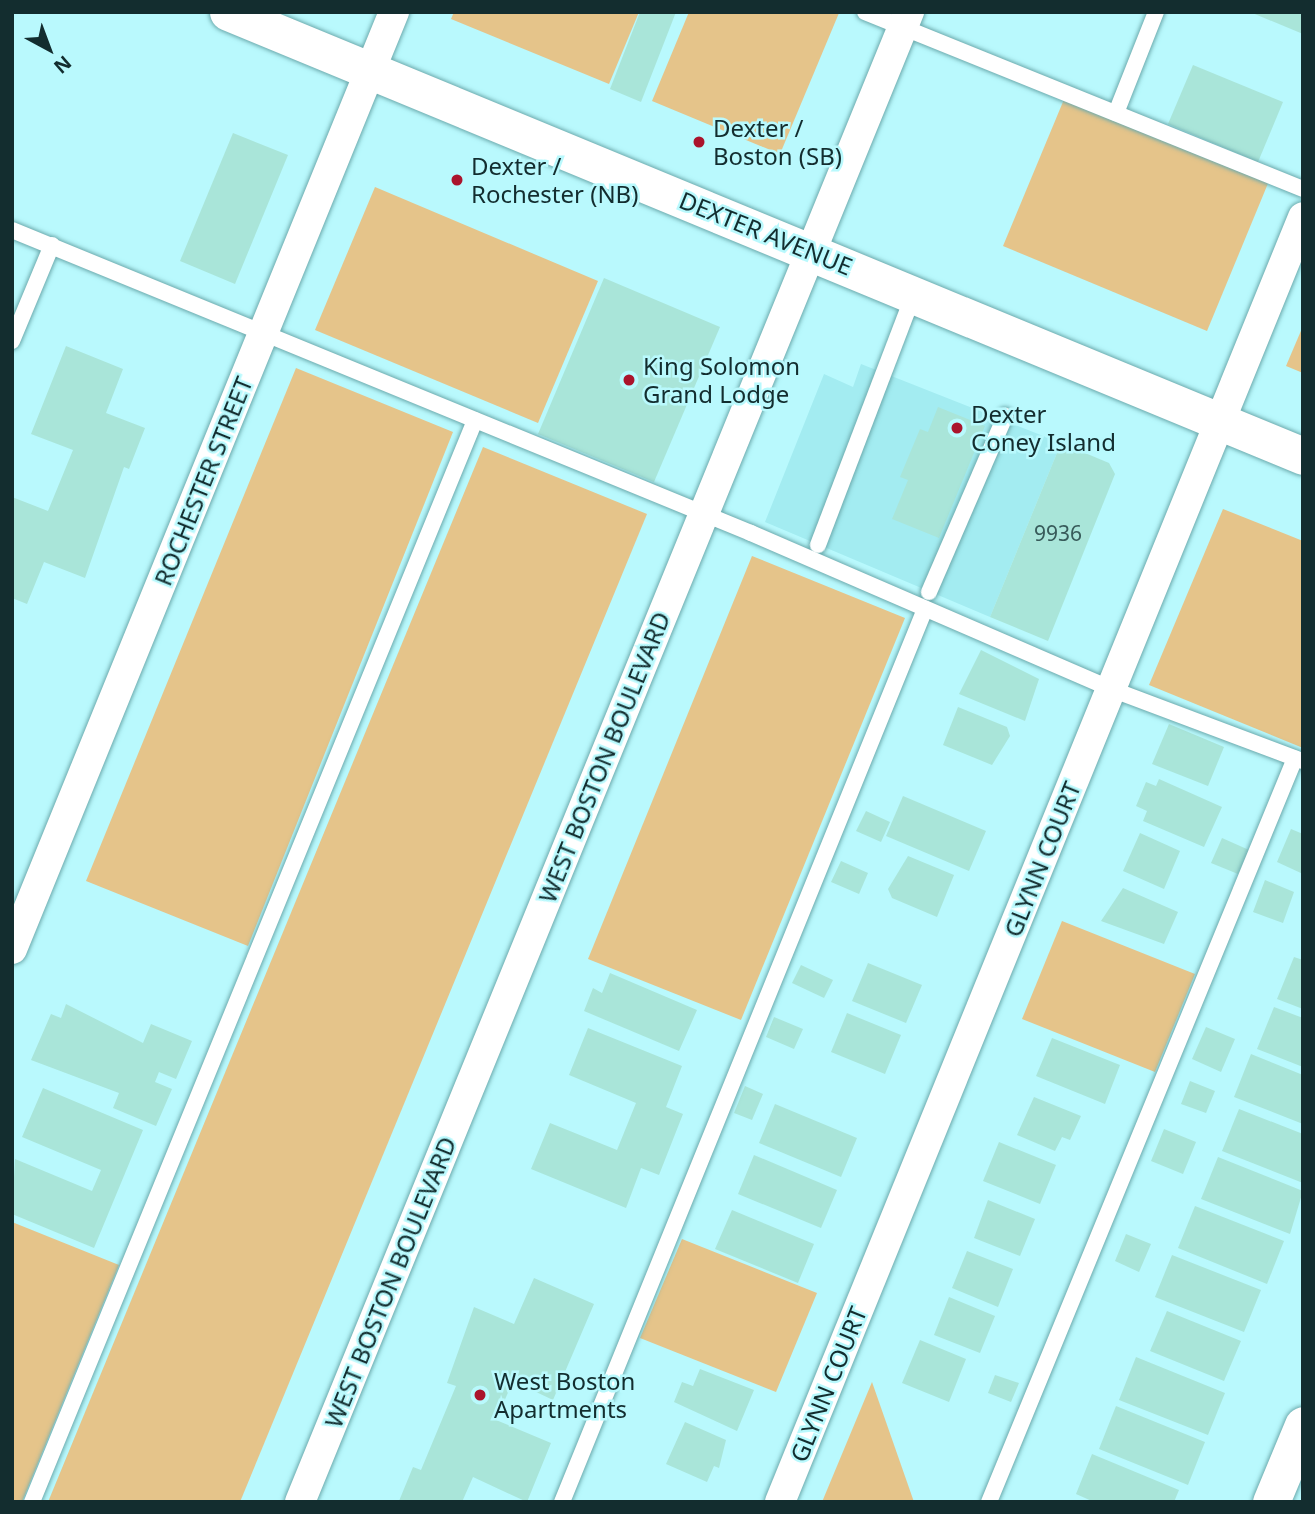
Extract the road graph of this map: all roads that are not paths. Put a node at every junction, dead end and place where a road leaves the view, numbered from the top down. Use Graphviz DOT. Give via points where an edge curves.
graph roads {
  1 [pos="228,12"];
  2 [pos="394,12"];
  3 [pos="865,12"];
  4 [pos="1156,12"];
  5 [pos="906,20"];
  6 [pos="371,71"];
  7 [pos="1116,113"];
  8 [pos="1303,189"];
  9 [pos="1303,217"];
  10 [pos="12,230"];
  11 [pos="52,245"];
  12 [pos="810,253"];
  13 [pos="914,294"];
  14 [pos="263,334"];
  15 [pos="12,341"];
  16 [pos="1005,416"];
  17 [pos="475,420"];
  18 [pos="1221,426"];
  19 [pos="1303,456"];
  20 [pos="704,514"];
  21 [pos="818,545"];
  22 [pos="927,601"];
  23 [pos="1111,689"];
  24 [pos="1299,759"];
  25 [pos="12,949"];
  26 [pos="1303,1425"];
  27 [pos="32,1502"];
  28 [pos="300,1502"];
  29 [pos="562,1502"];
  30 [pos="780,1502"];
  31 [pos="989,1502"];
  32 [pos="1271,1502"];
  1 -- 6 [label="street, DEXTER AVENUE"];
  2 -- 6 [label="street, ROCHESTER STREET"];
  3 -- 5 [label="lane"];
  4 -- 7 [label="lane"];
  5 -- 7 [label="lane"];
  5 -- 12 [label="street, WEST BOSTON BOULEVARD"];
  6 -- 12 [label="street, DEXTER AVENUE"];
  6 -- 14 [label="street, ROCHESTER STREET"];
  7 -- 8 [label="lane"];
  9 -- 18 [label="street, GLYNN COURT"];
  10 -- 11 [label="lane"];
  11 -- 14 [label="lane"];
  11 -- 15 [label="lane"];
  12 -- 13 [label="street, DEXTER AVENUE"];
  12 -- 20 [label="street, WEST BOSTON BOULEVARD"];
  13 -- 18 [label="street, DEXTER AVENUE"];
  13 -- 21 [label="lane"];
  14 -- 17 [label="lane"];
  14 -- 25 [label="street, ROCHESTER STREET"];
  16 -- 22 [label="lane"];
  17 -- 20 [label="lane"];
  17 -- 27 [label="lane"];
  18 -- 19 [label="street, DEXTER AVENUE"];
  18 -- 23 [label="street, GLYNN COURT" via="1150,582"];
  20 -- 22 [label="lane"];
  20 -- 28 [label="street, WEST BOSTON BOULEVARD"];
  22 -- 23 [label="lane"];
  22 -- 29 [label="lane"];
  23 -- 24 [label="lane"];
  23 -- 30 [label="street, GLYNN COURT"];
  24 -- 31 [label="lane"];
  26 -- 32 [label="street"];
}
